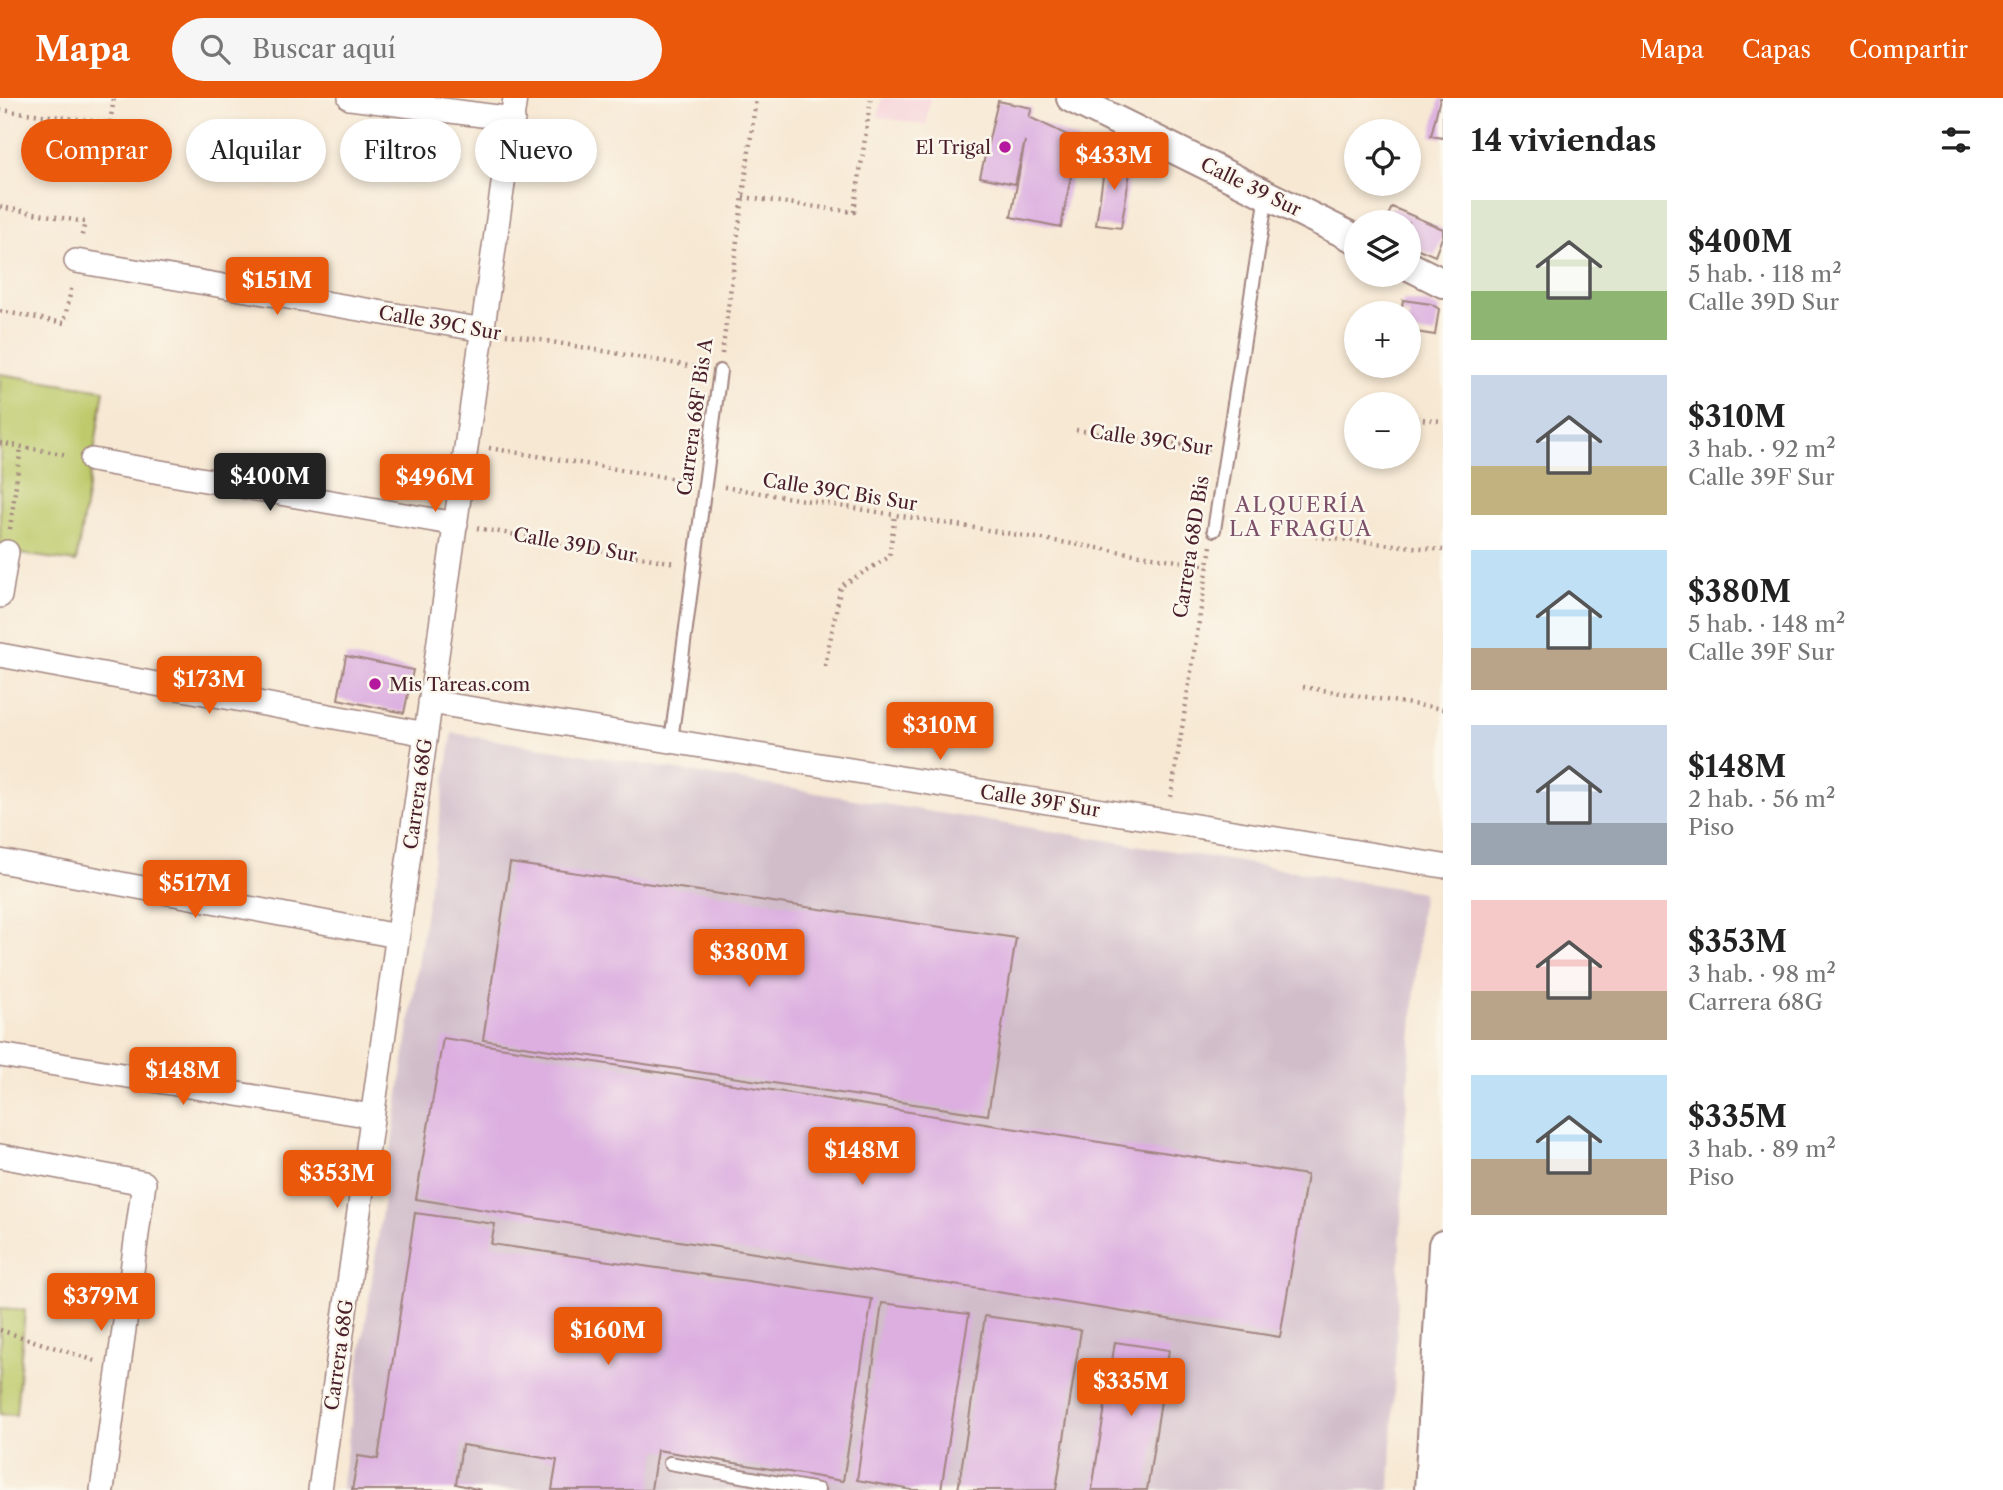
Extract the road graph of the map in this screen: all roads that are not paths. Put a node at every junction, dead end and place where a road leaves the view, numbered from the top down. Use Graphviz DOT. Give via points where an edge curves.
graph roads {
  1 [pos="349,98"];
  2 [pos="1071,98"];
  3 [pos="514,108"];
  4 [pos="1267,195"];
  5 [pos="1344,233"];
  6 [pos="76,261"];
  7 [pos="1421,272"];
  8 [pos="1443,283"];
  9 [pos="484,330"];
  10 [pos="720,371"];
  11 [pos="92,460"];
  12 [pos="456,524"];
  13 [pos="1214,530"];
  14 [pos="7,552"];
  15 [pos="0,596"];
  16 [pos="0,655"];
  17 [pos="430,702"];
  18 [pos="426,734"];
  19 [pos="671,741"];
  20 [pos="0,861"];
  21 [pos="1443,866"];
  22 [pos="397,936"];
  23 [pos="0,1055"];
  24 [pos="372,1116"];
  25 [pos="0,1156"];
  26 [pos="1443,1245"];
  27 [pos="670,1463"];
  28 [pos="102,1490"];
  29 [pos="320,1490"];
  30 [pos="818,1490"];
  31 [pos="1429,1490"];
  1 -- 3 [label="street"];
  2 -- 4 [label="street, Calle 39 Sur"];
  3 -- 9 [label="street, Carrera 68G"];
  4 -- 5 [label="street, Calle 39 Sur"];
  4 -- 13 [label="lane, Carrera 68D Bis"];
  6 -- 9 [label="street, Calle 39C Sur"];
  7 -- 8 [label="street"];
  9 -- 12 [label="street, Carrera 68G"];
  10 -- 19 [label="lane, Carrera 68F Bis A"];
  11 -- 12 [label="street"];
  12 -- 17 [label="street, Carrera 68G"];
  14 -- 15 [label="street"];
  16 -- 18 [label="street"];
  17 -- 18 [label="street, Carrera 68G"];
  17 -- 19 [label="street, Calle 39F Sur"];
  18 -- 22 [label="street, Carrera 68G"];
  19 -- 21 [label="street, Calle 39F Sur"];
  20 -- 22 [label="street"];
  22 -- 24 [label="street, Carrera 68G"];
  23 -- 24 [label="street"];
  24 -- 29 [label="street, Carrera 68G"];
  25 -- 28 [label="street" via="144,1183"];
  26 -- 31 [label="street"];
  27 -- 30 [label="lane"];
}
